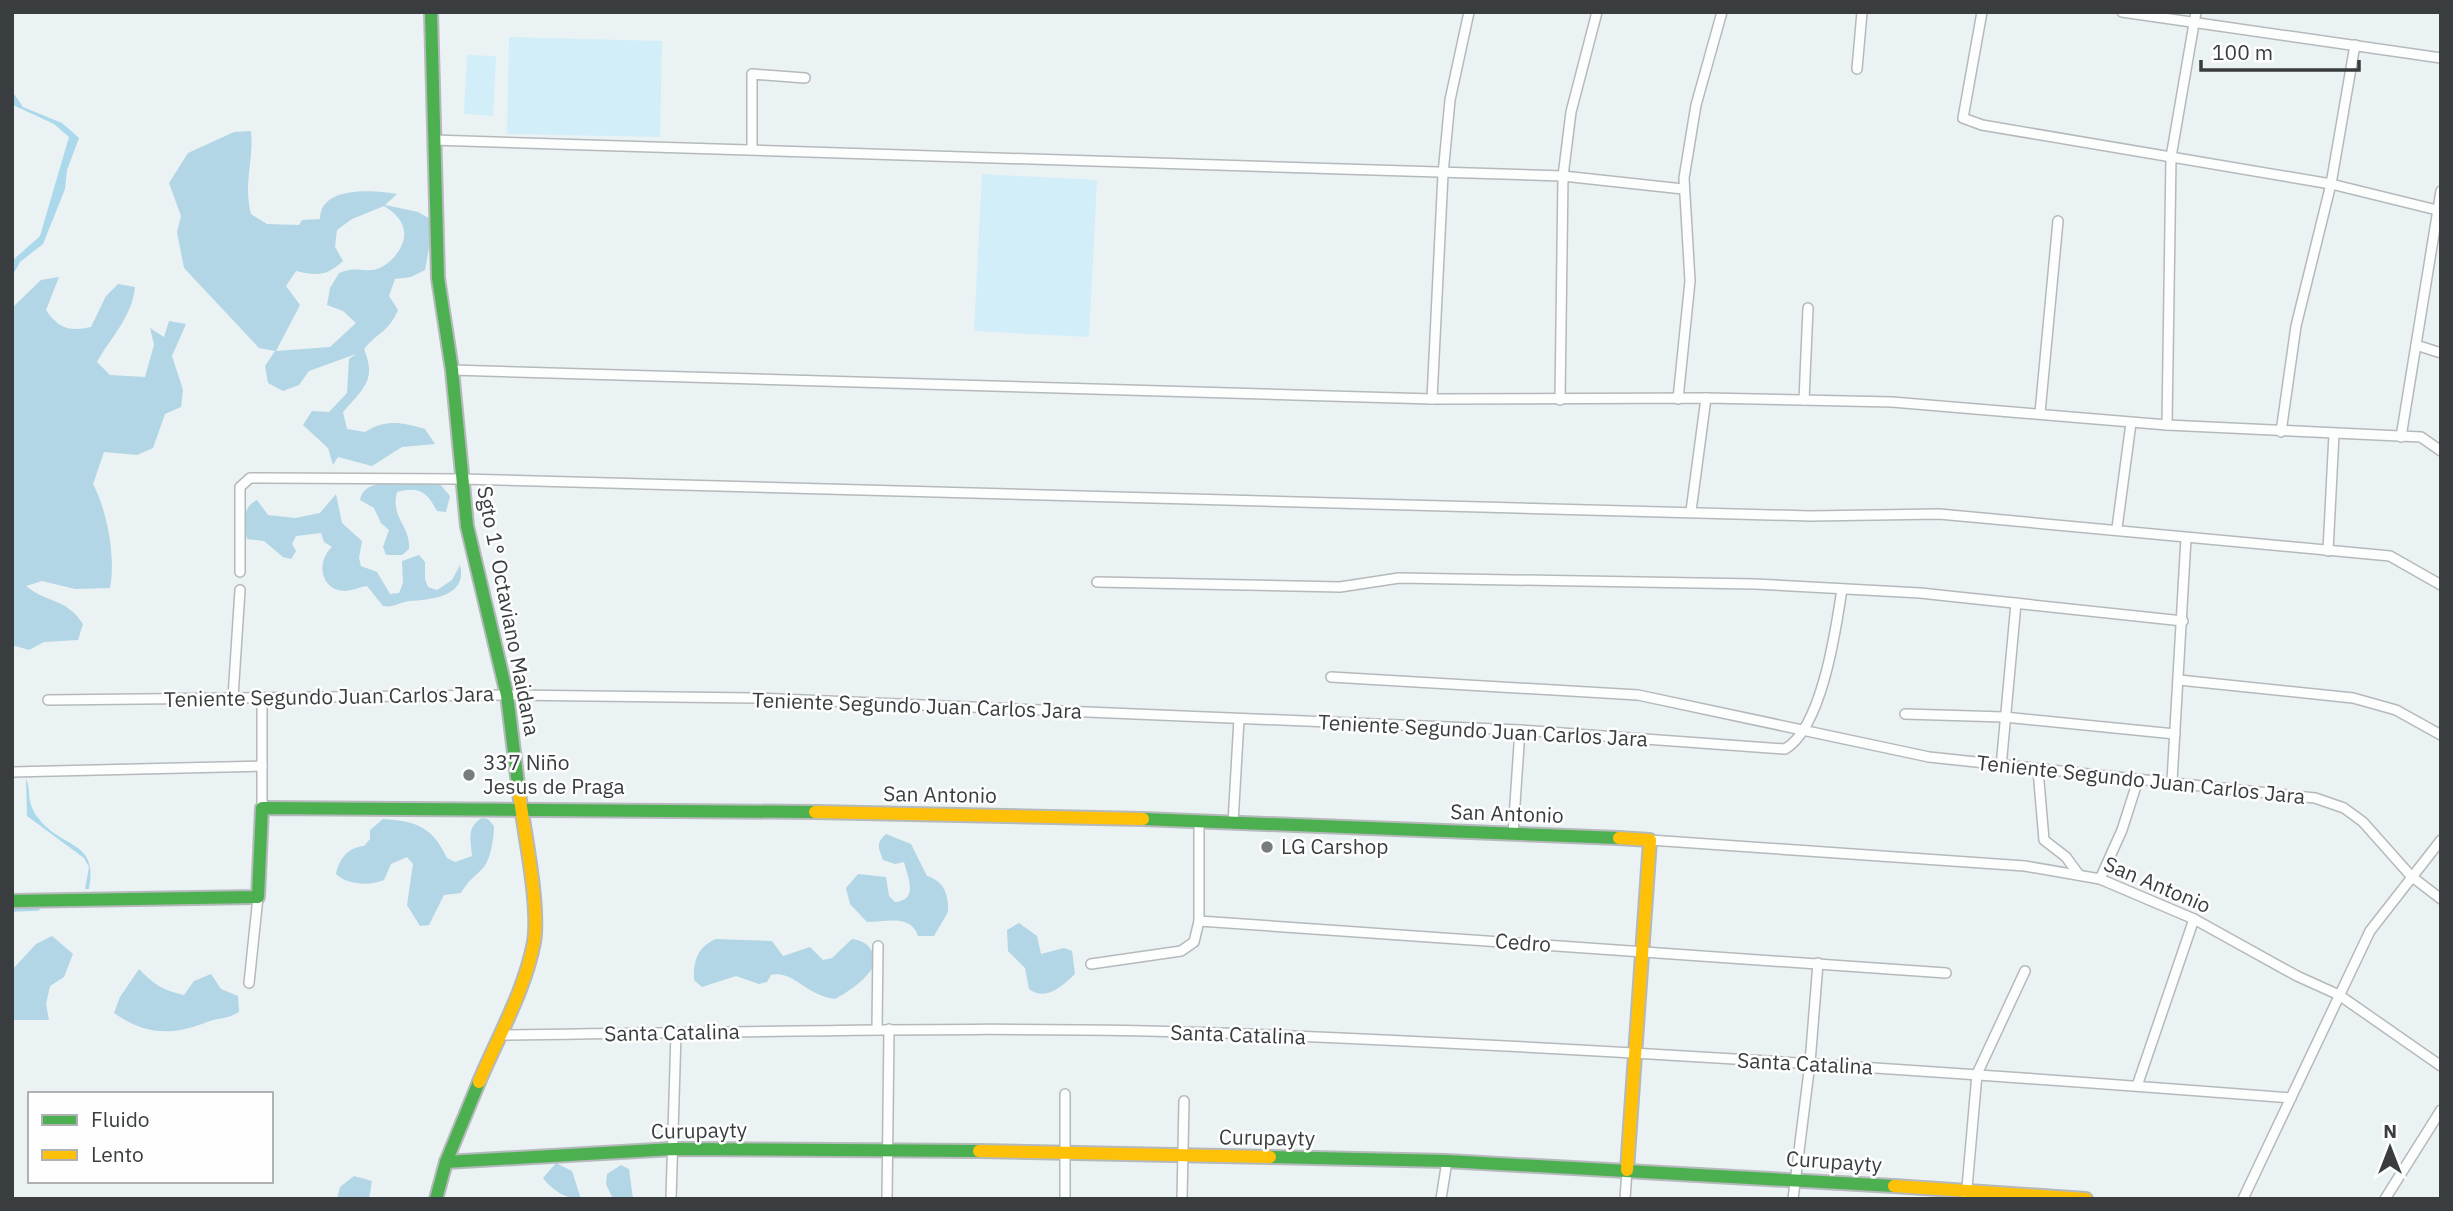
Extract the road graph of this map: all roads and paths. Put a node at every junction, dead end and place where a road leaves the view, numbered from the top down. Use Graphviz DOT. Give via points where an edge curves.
graph roads {
  1 [pos="431,12"];
  2 [pos="1469,12"];
  3 [pos="1597,12"];
  4 [pos="1721,12"];
  5 [pos="1862,12"];
  6 [pos="1982,12"];
  7 [pos="2122,12"];
  8 [pos="2196,12"];
  9 [pos="2193,24"];
  10 [pos="2355,45"];
  11 [pos="2441,58"];
  12 [pos="1857,69"];
  13 [pos="805,78"];
  14 [pos="433,140"];
  15 [pos="752,148"];
  16 [pos="2171,157"];
  17 [pos="1443,174"];
  18 [pos="1563,176"];
  19 [pos="2331,184"];
  20 [pos="1683,189"];
  21 [pos="2441,191"];
  22 [pos="2438,211"];
  23 [pos="2058,221"];
  24 [pos="1808,308"];
  25 [pos="2416,345"];
  26 [pos="2441,353"];
  27 [pos="452,370"];
  28 [pos="1706,398"];
  29 [pos="1432,399"];
  30 [pos="1678,399"];
  31 [pos="1560,400"];
  32 [pos="1804,400"];
  33 [pos="2040,413"];
  34 [pos="2131,423"];
  35 [pos="2167,425"];
  36 [pos="2281,432"];
  37 [pos="2333,434"];
  38 [pos="2401,437"];
  39 [pos="2441,451"];
  40 [pos="462,479"];
  41 [pos="1691,511"];
  42 [pos="2117,528"];
  43 [pos="2186,538"];
  44 [pos="2328,551"];
  45 [pos="240,572"];
  46 [pos="1097,582"];
  47 [pos="2441,585"];
  48 [pos="1842,589"];
  49 [pos="240,590"];
  50 [pos="2016,603"];
  51 [pos="2183,621"];
  52 [pos="1331,677"];
  53 [pos="2179,680"];
  54 [pos="507,695"];
  55 [pos="233,697"];
  56 [pos="262,698"];
  57 [pos="48,700"];
  58 [pos="1905,714"];
  59 [pos="2004,717"];
  60 [pos="1239,719"];
  61 [pos="1807,728"];
  62 [pos="1520,730"];
  63 [pos="2175,734"];
  64 [pos="2441,735"];
  65 [pos="262,766"];
  66 [pos="2001,767"];
  67 [pos="2038,770"];
  68 [pos="12,772"];
  69 [pos="2138,780"];
  70 [pos="2172,781"];
  71 [pos="262,808"];
  72 [pos="520,810"];
  73 [pos="1199,821"];
  74 [pos="1233,823"];
  75 [pos="1513,833"];
  76 [pos="1650,840"];
  77 [pos="2441,840"];
  78 [pos="2079,875"];
  79 [pos="2411,876"];
  80 [pos="2100,879"];
  81 [pos="258,897"];
  82 [pos="2441,899"];
  83 [pos="12,901"];
  84 [pos="2193,919"];
  85 [pos="1199,921"];
  86 [pos="878,946"];
  87 [pos="1644,952"];
  88 [pos="1091,964"];
  89 [pos="1818,964"];
  90 [pos="2025,971"];
  91 [pos="1946,973"];
  92 [pos="250,983"];
  93 [pos="2339,995"];
  94 [pos="877,1029"];
  95 [pos="889,1029"];
  96 [pos="677,1033"];
  97 [pos="499,1035"];
  98 [pos="1637,1054"];
  99 [pos="1810,1063"];
  100 [pos="2441,1066"];
  101 [pos="1977,1074"];
  102 [pos="2137,1086"];
  103 [pos="1065,1094"];
  104 [pos="2291,1098"];
  105 [pos="1184,1101"];
  106 [pos="2441,1111"];
  107 [pos="673,1149"];
  108 [pos="887,1149"];
  109 [pos="1065,1153"];
  110 [pos="1184,1155"];
  111 [pos="1447,1161"];
  112 [pos="446,1162"];
  113 [pos="1627,1170"];
  114 [pos="1794,1179"];
  115 [pos="1966,1195"];
  116 [pos="436,1199"];
  117 [pos="671,1199"];
  118 [pos="887,1199"];
  119 [pos="1065,1199"];
  120 [pos="1182,1199"];
  121 [pos="1441,1199"];
  122 [pos="1625,1199"];
  123 [pos="1793,1199"];
  124 [pos="2086,1199"];
  125 [pos="2243,1199"];
  126 [pos="2385,1199"];
  1 -- 14 [label="street, Sgto 1° Octaviano Maidana"];
  2 -- 17 [label="street" via="1450,100"];
  3 -- 18 [label="street" via="1571,112"];
  4 -- 20 [label="street" via="1696,106"];
  5 -- 12 [label="street"];
  6 -- 16 [label="street" via="1963,118"];
  7 -- 9 [label="street"];
  8 -- 9 [label="street"];
  9 -- 10 [label="street"];
  9 -- 16 [label="street"];
  10 -- 11 [label="street"];
  10 -- 19 [label="street"];
  13 -- 15 [label="street" via="752,74"];
  14 -- 15 [label="street"];
  14 -- 27 [label="street, Sgto 1° Octaviano Maidana" via="438,278"];
  15 -- 17 [label="street"];
  16 -- 19 [label="street"];
  16 -- 35 [label="street"];
  17 -- 18 [label="street"];
  17 -- 29 [label="street"];
  18 -- 20 [label="street"];
  18 -- 31 [label="street"];
  19 -- 22 [label="street"];
  19 -- 36 [label="street" via="2295,326"];
  20 -- 30 [label="street" via="1690,281"];
  21 -- 22 [label="street"];
  22 -- 25 [label="street"];
  23 -- 33 [label="street"];
  24 -- 32 [label="street"];
  25 -- 26 [label="street"];
  25 -- 38 [label="street"];
  27 -- 29 [label="street"];
  27 -- 40 [label="street, Sgto 1° Octaviano Maidana"];
  28 -- 30 [label="street"];
  28 -- 32 [label="street"];
  28 -- 41 [label="street"];
  29 -- 31 [label="street"];
  30 -- 31 [label="street"];
  32 -- 33 [label="street"];
  33 -- 34 [label="street"];
  34 -- 35 [label="street"];
  34 -- 42 [label="street"];
  35 -- 36 [label="street"];
  36 -- 37 [label="street"];
  37 -- 38 [label="street"];
  37 -- 44 [label="street"];
  38 -- 39 [label="street" via="2421,438"];
  40 -- 41 [label="street"];
  40 -- 45 [label="street" via="250,478 240,487"];
  40 -- 54 [label="street, Sgto 1° Octaviano Maidana" via="467,526"];
  41 -- 42 [label="street" via="1810,516 1939,514"];
  42 -- 43 [label="street"];
  43 -- 44 [label="street"];
  43 -- 51 [label="street"];
  44 -- 47 [label="street" via="2390,556"];
  46 -- 48 [label="street" via="1340,587 1399,578"];
  48 -- 50 [label="street"];
  48 -- 61 [label="street" via="1833,648"];
  49 -- 55 [label="street"];
  50 -- 51 [label="street"];
  50 -- 59 [label="street"];
  51 -- 53 [label="street"];
  52 -- 61 [label="street, Teniente Segundo Juan Carlos Jara" via="1638,695"];
  53 -- 63 [label="street"];
  53 -- 64 [label="street" via="2353,698 2396,709"];
  54 -- 56 [label="street, Teniente Segundo Juan Carlos Jara"];
  54 -- 60 [label="street, Teniente Segundo Juan Carlos Jara" via="754,698"];
  54 -- 72 [label="street, Sgto 1° Octaviano Maidana"];
  55 -- 56 [label="street, Teniente Segundo Juan Carlos Jara"];
  55 -- 57 [label="street, Teniente Segundo Juan Carlos Jara"];
  56 -- 65 [label="street"];
  58 -- 59 [label="street"];
  59 -- 63 [label="street"];
  59 -- 66 [label="street"];
  60 -- 62 [label="street, Teniente Segundo Juan Carlos Jara"];
  60 -- 74 [label="street"];
  61 -- 62 [label="street, Teniente Segundo Juan Carlos Jara" via="1785,749"];
  61 -- 66 [label="street, Teniente Segundo Juan Carlos Jara" via="1929,757"];
  62 -- 75 [label="street"];
  63 -- 70 [label="street"];
  65 -- 68 [label="street"];
  65 -- 71 [label="street"];
  66 -- 67 [label="street, Teniente Segundo Juan Carlos Jara"];
  67 -- 69 [label="street, Teniente Segundo Juan Carlos Jara"];
  67 -- 78 [label="street" via="2043,840 2066,857"];
  69 -- 70 [label="street, Teniente Segundo Juan Carlos Jara"];
  69 -- 80 [label="street"];
  70 -- 79 [label="street, Teniente Segundo Juan Carlos Jara" via="2315,797 2344,808 2363,822"];
  71 -- 72 [label="street, San Antonio"];
  71 -- 81 [label="street"];
  72 -- 73 [label="street, San Antonio"];
  72 -- 97 [label="street, Sgto 1° Octaviano Maidana" via="531,874 534,941"];
  73 -- 74 [label="street, San Antonio"];
  73 -- 85 [label="street"];
  74 -- 75 [label="street, San Antonio"];
  75 -- 76 [label="street, San Antonio"];
  76 -- 78 [label="street, San Antonio" via="2025,866"];
  76 -- 87 [label="street"];
  77 -- 79 [label="street"];
  78 -- 80 [label="street, San Antonio"];
  79 -- 82 [label="street, Teniente Segundo Juan Carlos Jara"];
  79 -- 93 [label="street" via="2370,931"];
  80 -- 84 [label="street, San Antonio"];
  81 -- 83 [label="street"];
  81 -- 92 [label="street"];
  84 -- 93 [label="street, San Antonio"];
  84 -- 102 [label="street"];
  85 -- 87 [label="street, Cedro"];
  85 -- 88 [label="street" via="1194,942 1181,951"];
  86 -- 94 [label="street"];
  87 -- 89 [label="street, Cedro"];
  87 -- 98 [label="street"];
  89 -- 91 [label="street, Cedro"];
  89 -- 99 [label="street"];
  90 -- 101 [label="street"];
  93 -- 100 [label="street, San Antonio"];
  93 -- 104 [label="street"];
  94 -- 95 [label="street, Santa Catalina"];
  94 -- 96 [label="street, Santa Catalina"];
  95 -- 98 [label="street, Santa Catalina" via="1244,1034"];
  95 -- 108 [label="street"];
  96 -- 97 [label="street, Santa Catalina"];
  96 -- 107 [label="street"];
  97 -- 112 [label="street, Sgto 1° Octaviano Maidana"];
  98 -- 99 [label="street, Santa Catalina"];
  98 -- 113 [label="street"];
  99 -- 101 [label="street, Santa Catalina"];
  99 -- 114 [label="street"];
  101 -- 102 [label="street, Santa Catalina"];
  101 -- 115 [label="street"];
  102 -- 104 [label="street, Santa Catalina"];
  103 -- 109 [label="street"];
  104 -- 125 [label="street"];
  105 -- 110 [label="street"];
  106 -- 126 [label="street"];
  107 -- 108 [label="street, Curupayty"];
  107 -- 112 [label="street, Curupayty"];
  107 -- 117 [label="street"];
  108 -- 109 [label="street, Curupayty"];
  108 -- 118 [label="street"];
  109 -- 110 [label="street, Curupayty"];
  109 -- 119 [label="street"];
  110 -- 111 [label="street, Curupayty"];
  110 -- 120 [label="street"];
  111 -- 113 [label="street, Curupayty"];
  111 -- 121 [label="street"];
  112 -- 116 [label="street, Sgto 1° Octaviano Maidana"];
  113 -- 114 [label="street, Curupayty"];
  113 -- 122 [label="street"];
  114 -- 115 [label="street, Curupayty"];
  114 -- 123 [label="street"];
  115 -- 124 [label="street, Curupayty"];
}
